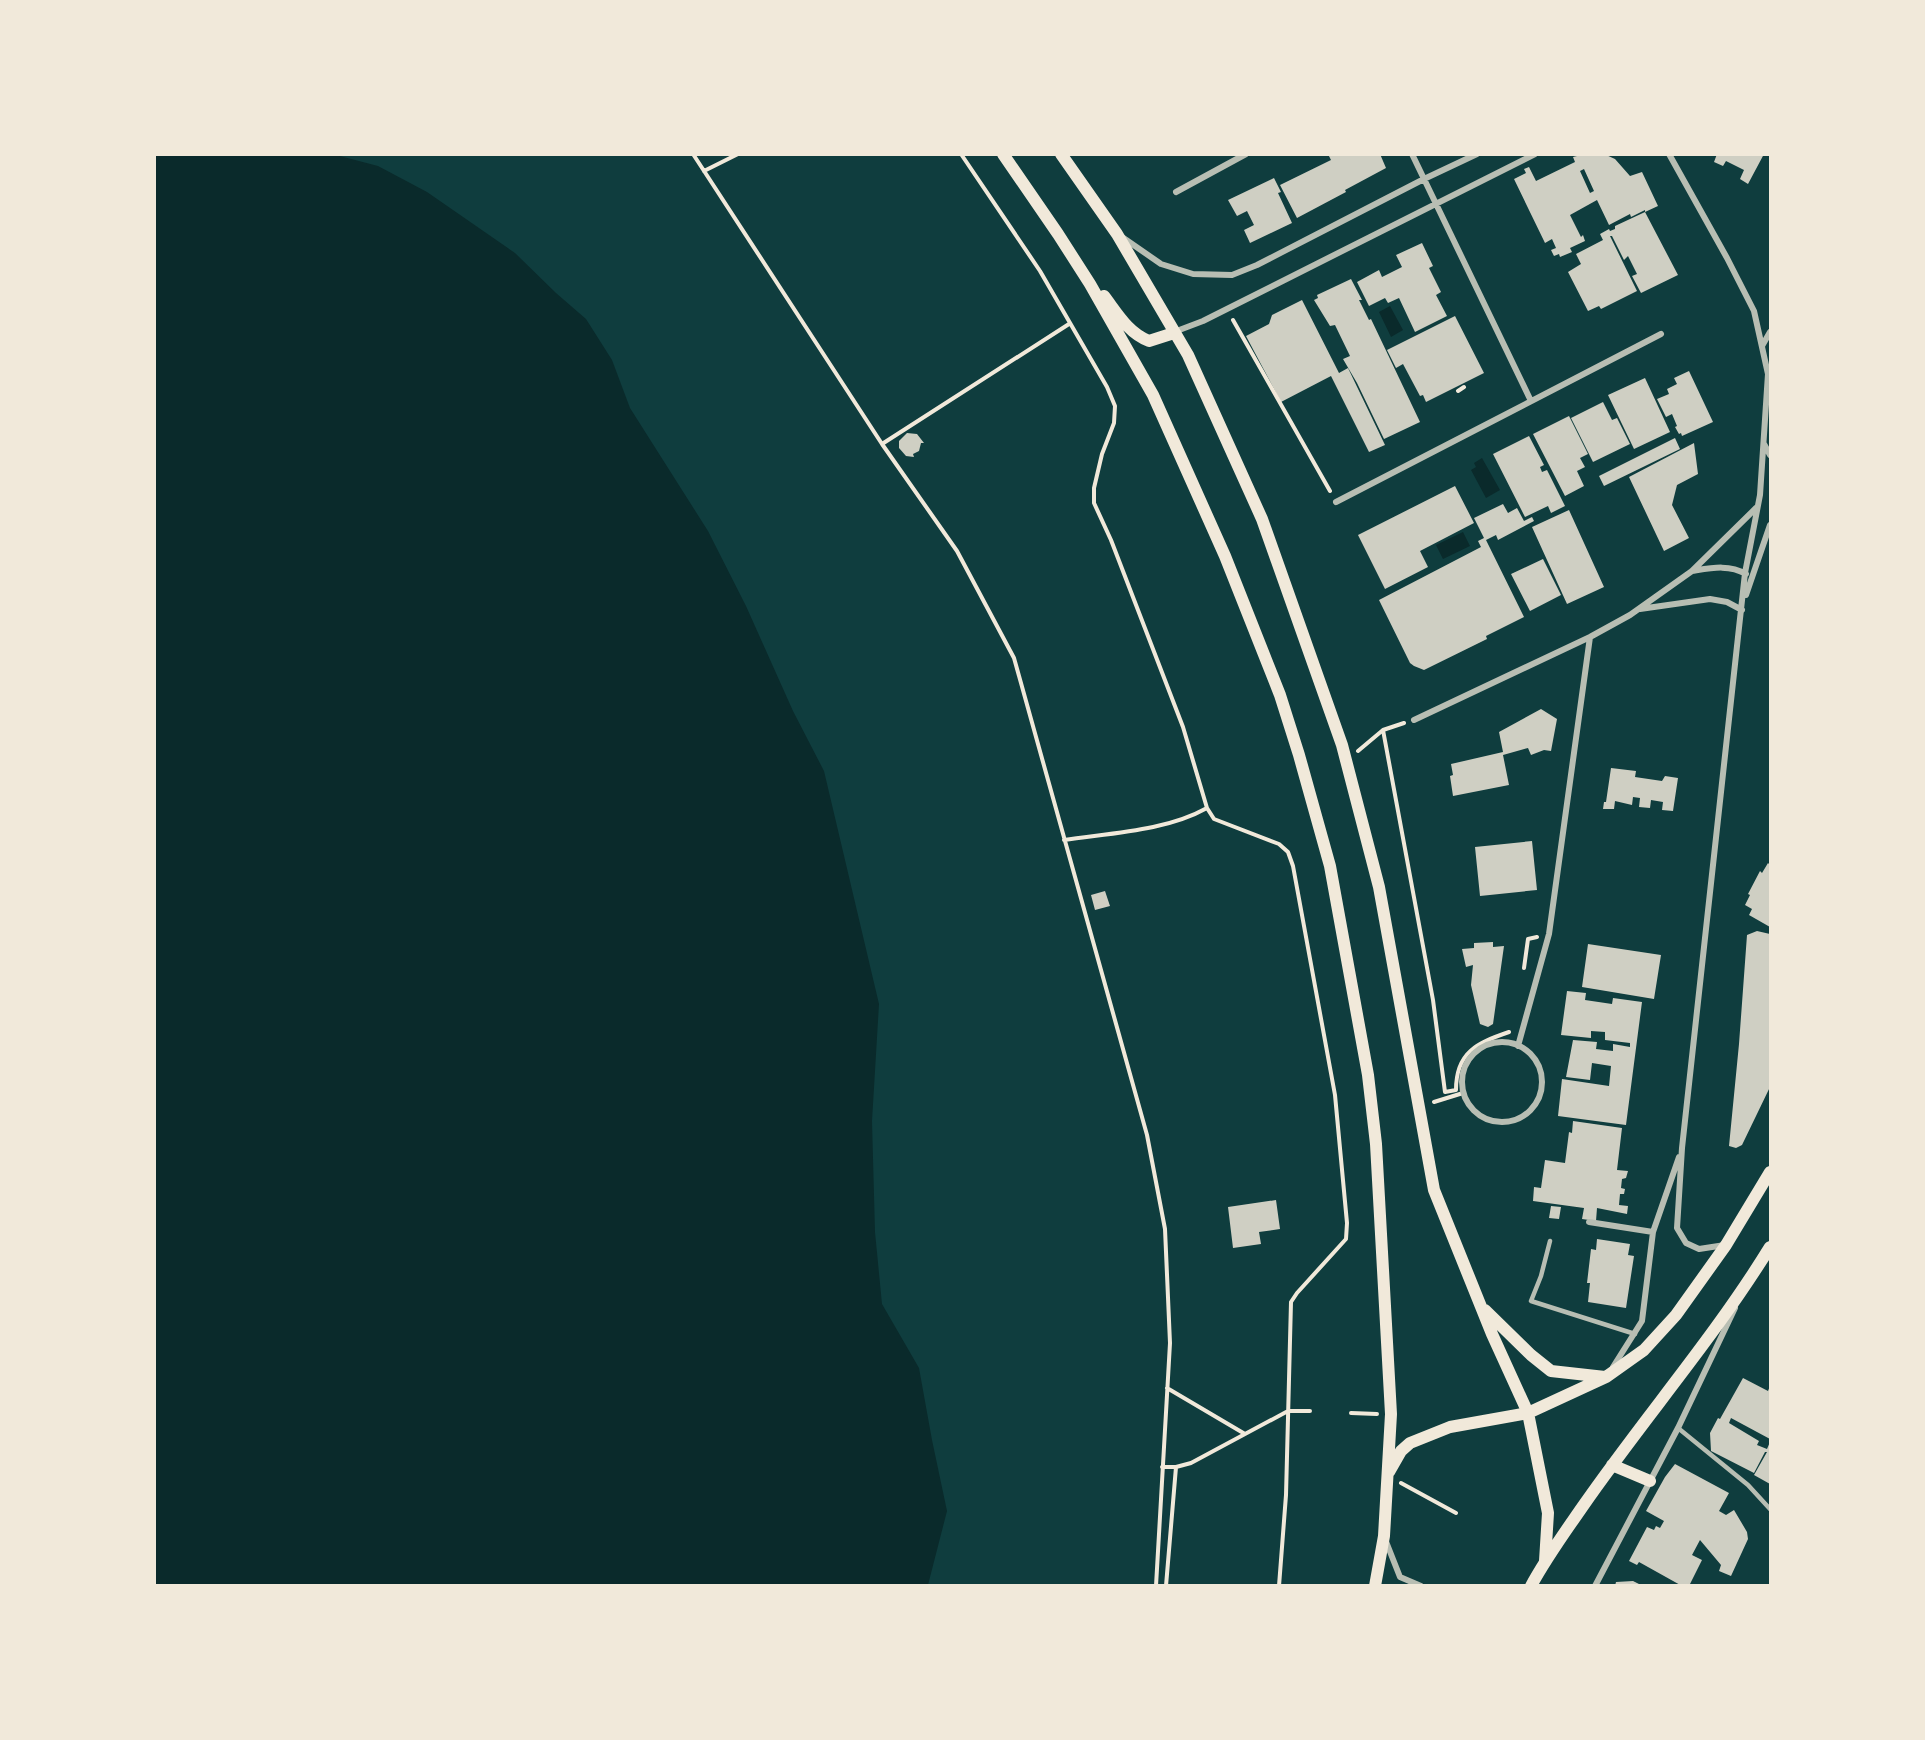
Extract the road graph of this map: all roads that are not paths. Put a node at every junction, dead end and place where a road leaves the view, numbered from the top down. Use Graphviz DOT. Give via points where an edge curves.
graph roads {
  1 [pos="1003,154"];
  2 [pos="1061,154"];
  3 [pos="1246,154"];
  4 [pos="1412,154"];
  5 [pos="1477,154"];
  6 [pos="1535,154"];
  7 [pos="1669,154"];
  8 [pos="1424,179"];
  9 [pos="1176,192"];
  10 [pos="1436,204"];
  11 [pos="1058,234"];
  12 [pos="1117,234"];
  13 [pos="1770,332"];
  14 [pos="1174,333"];
  15 [pos="1661,334"];
  16 [pos="1762,346"];
  17 [pos="1531,401"];
  18 [pos="1764,444"];
  19 [pos="1770,454"];
  20 [pos="1336,502"];
  21 [pos="1756,507"];
  22 [pos="1770,525"];
  23 [pos="1692,571"];
  24 [pos="1746,573"];
  25 [pos="1750,582"];
  26 [pos="1636,610"];
  27 [pos="1742,610"];
  28 [pos="1590,637"];
  29 [pos="1414,720"];
  30 [pos="1518,1046"];
  31 [pos="1682,1148"];
  32 [pos="1770,1172"];
  33 [pos="1589,1222"];
  34 [pos="1653,1232"];
  35 [pos="1550,1240"];
  36 [pos="1726,1245"];
  37 [pos="1770,1247"];
  38 [pos="1743,1292"];
  39 [pos="1481,1306"];
  40 [pos="1635,1334"];
  41 [pos="1606,1377"];
  42 [pos="1528,1413"];
  43 [pos="1678,1428"];
  44 [pos="1612,1465"];
  45 [pos="1387,1475"];
  46 [pos="1650,1481"];
  47 [pos="1770,1509"];
  48 [pos="1384,1536"];
  49 [pos="1545,1561"];
  50 [pos="1531,1585"];
  51 [pos="1375,1586"];
  52 [pos="1421,1586"];
  53 [pos="1595,1586"];
  1 -- 11 [label="main road"];
  2 -- 12 [label="main road"];
  3 -- 9 [label="street"];
  4 -- 8 [label="street"];
  5 -- 8 [label="street"];
  6 -- 10 [label="street"];
  7 -- 16 [label="street" via="1754,311"];
  8 -- 10 [label="street"];
  8 -- 12 [label="street" via="1232,275 1193,274 1161,264"];
  10 -- 14 [label="street"];
  10 -- 17 [label="street"];
  11 -- 14 [label="main road" via="1137,336 1149,341"];
  11 -- 45 [label="main road" via="1153,395 1226,556 1280,695 1330,866 1368,1075 1376,1144 1391,1414"];
  12 -- 14 [label="main road"];
  13 -- 16 [label="street"];
  14 -- 39 [label="main road" via="1188,355 1262,519 1346,761 1380,887 1434,1190"];
  15 -- 17 [label="street"];
  16 -- 18 [label="street" via="1768,374"];
  17 -- 20 [label="street"];
  18 -- 19 [label="street"];
  18 -- 21 [label="street"];
  21 -- 23 [label="street"];
  21 -- 24 [label="street"];
  22 -- 25 [label="street"];
  23 -- 24 [label="street" via="1729,567"];
  23 -- 26 [label="street"];
  24 -- 25 [label="street"];
  24 -- 27 [label="street"];
  25 -- 27 [label="street"];
  26 -- 27 [label="street" via="1710,599"];
  26 -- 28 [label="street"];
  27 -- 31 [label="street"];
  28 -- 29 [label="street"];
  28 -- 30 [label="street" via="1549,934"];
  30 -- 30 [label="street" via="1538,1064 1542,1076 1537,1102 1516,1120 1489,1120 1468,1105 1461,1081 1464,1068 1480,1048 1492,1043"];
  31 -- 34 [label="street"];
  31 -- 36 [label="street" via="1677,1228 1686,1243 1699,1249"];
  32 -- 36 [label="main road"];
  33 -- 34 [label="street"];
  34 -- 40 [label="street" via="1642,1321"];
  35 -- 40 [label="lane" via="1531,1301"];
  36 -- 41 [label="main road" via="1660,1333 1644,1350"];
  37 -- 38 [label="main road"];
  38 -- 43 [label="street"];
  38 -- 44 [label="main road"];
  39 -- 41 [label="main road" via="1551,1371"];
  39 -- 42 [label="main road"];
  40 -- 41 [label="street"];
  41 -- 42 [label="main road"];
  42 -- 45 [label="main road" via="1450,1427 1410,1443"];
  42 -- 49 [label="main road" via="1548,1513"];
  43 -- 46 [label="street"];
  43 -- 47 [label="lane" via="1748,1485"];
  44 -- 46 [label="main road"];
  44 -- 49 [label="main road"];
  45 -- 48 [label="main road"];
  46 -- 53 [label="street"];
  48 -- 51 [label="main road"];
  48 -- 52 [label="street" via="1400,1577"];
  49 -- 50 [label="main road"];
}
